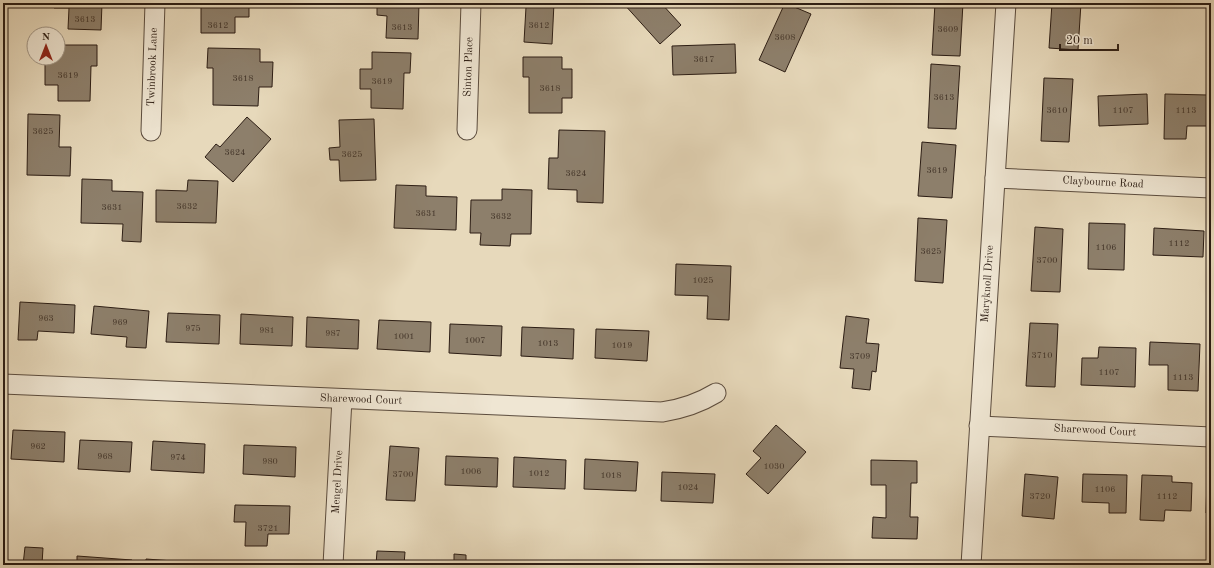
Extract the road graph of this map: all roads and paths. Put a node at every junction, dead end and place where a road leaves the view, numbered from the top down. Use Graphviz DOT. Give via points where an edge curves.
graph roads {
  1 [pos="155,3"];
  2 [pos="471,3"];
  3 [pos="1006,3"];
  4 [pos="467,130"];
  5 [pos="151,131"];
  6 [pos="995,178"];
  7 [pos="1211,188"];
  8 [pos="3,384"];
  9 [pos="716,393"];
  10 [pos="342,399"];
  11 [pos="979,426"];
  12 [pos="1211,437"];
  13 [pos="333,565"];
  14 [pos="971,565"];
  1 -- 5 [label="street, Twinbrook Lane"];
  2 -- 4 [label="street, Sinton Place"];
  3 -- 6 [label="street, Maryknoll Drive"];
  6 -- 7 [label="street, Claybourne Road"];
  6 -- 11 [label="street, Maryknoll Drive"];
  8 -- 10 [label="street, Sharewood Court"];
  9 -- 10 [label="street, Sharewood Court" via="682,409 662,412"];
  10 -- 13 [label="street, Mengel Drive"];
  11 -- 12 [label="street, Sharewood Court"];
  11 -- 14 [label="street, Maryknoll Drive"];
}
